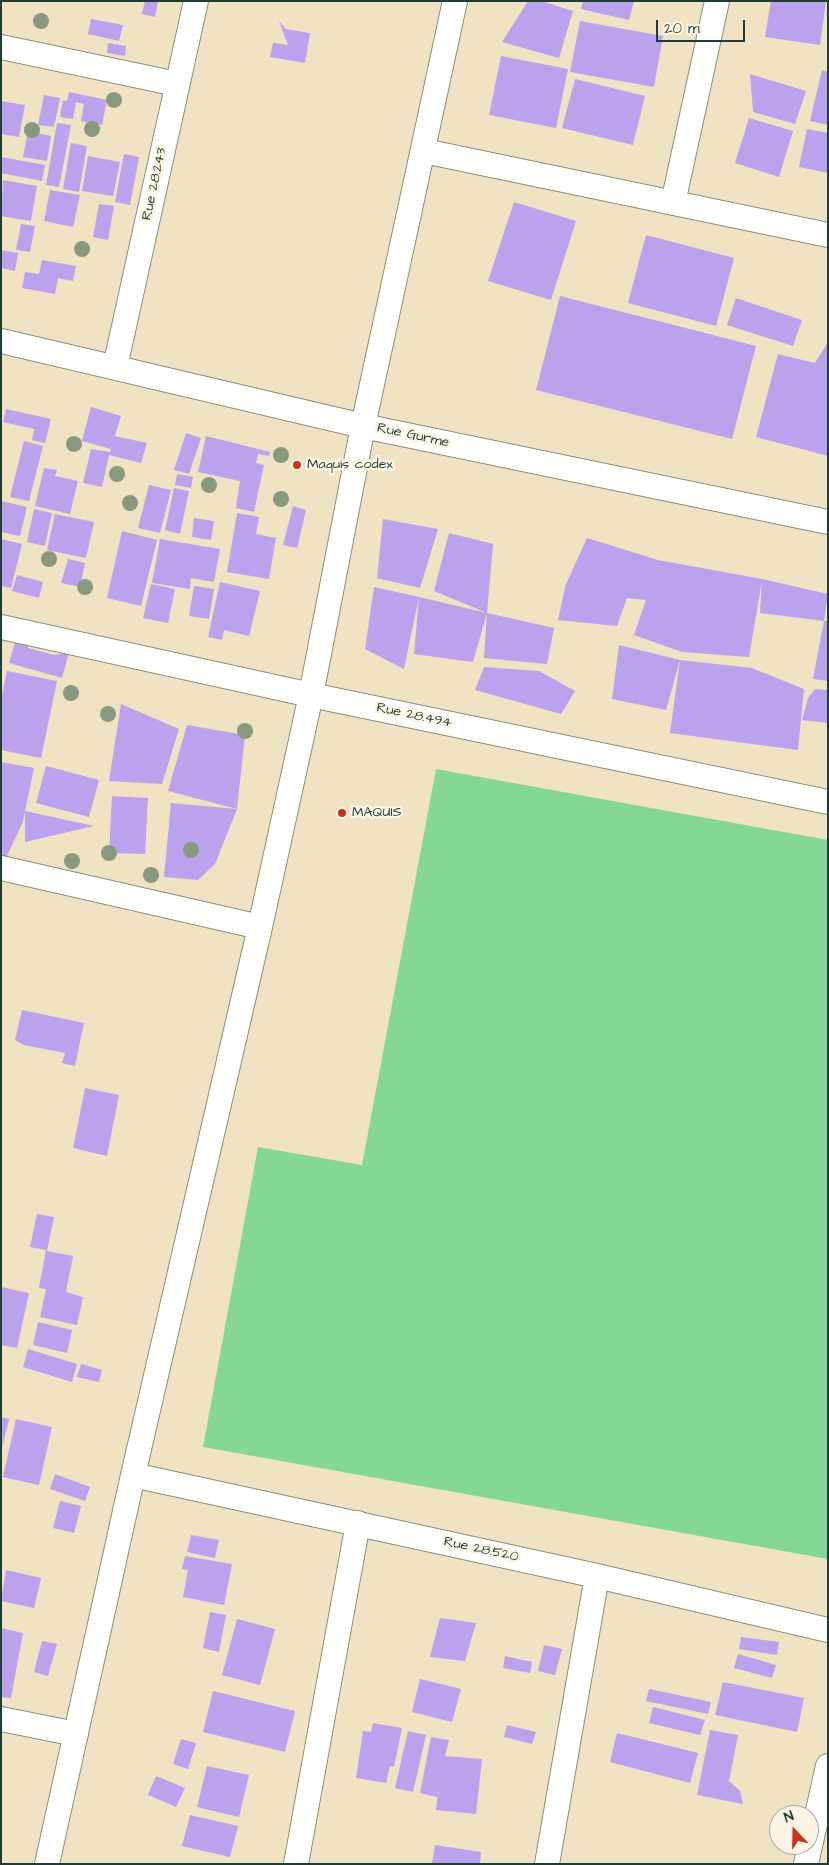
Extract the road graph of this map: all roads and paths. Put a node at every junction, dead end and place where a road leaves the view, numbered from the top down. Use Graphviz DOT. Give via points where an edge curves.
graph roads {
  1 [pos="196,1"];
  2 [pos="455,1"];
  3 [pos="717,1"];
  4 [pos="1,47"];
  5 [pos="177,84"];
  6 [pos="424,151"];
  7 [pos="673,203"];
  8 [pos="828,235"];
  9 [pos="1,341"];
  10 [pos="115,367"];
  11 [pos="363,426"];
  12 [pos="828,522"];
  13 [pos="1,627"];
  14 [pos="311,694"];
  15 [pos="828,802"];
  16 [pos="2,874"];
  17 [pos="260,927"];
  18 [pos="133,1475"];
  19 [pos="358,1523"];
  20 [pos="597,1576"];
  21 [pos="828,1630"];
  22 [pos="1,1719"];
  23 [pos="76,1734"];
  24 [pos="828,1766"];
  25 [pos="47,1864"];
  26 [pos="296,1864"];
  27 [pos="547,1864"];
  28 [pos="806,1864"];
  1 -- 5 [label="street, Rue 28.243"];
  2 -- 6 [label="street"];
  3 -- 7 [label="street"];
  4 -- 5 [label="street"];
  5 -- 10 [label="street, Rue 28.243"];
  6 -- 7 [label="street"];
  6 -- 11 [label="street"];
  7 -- 8 [label="street"];
  9 -- 10 [label="street, Rue Gurme"];
  10 -- 11 [label="street, Rue Gurme"];
  11 -- 12 [label="street, Rue Gurme"];
  11 -- 14 [label="street"];
  13 -- 14 [label="street, Rue 28.494"];
  14 -- 15 [label="street, Rue 28.494"];
  14 -- 17 [label="street"];
  16 -- 17 [label="street"];
  17 -- 18 [label="street"];
  18 -- 19 [label="street, Rue 28.520"];
  18 -- 23 [label="street"];
  19 -- 20 [label="street, Rue 28.520"];
  19 -- 26 [label="street"];
  20 -- 21 [label="street, Rue 28.520"];
  20 -- 27 [label="street"];
  22 -- 23 [label="street"];
  23 -- 25 [label="street"];
  24 -- 28 [label="street"];
}
